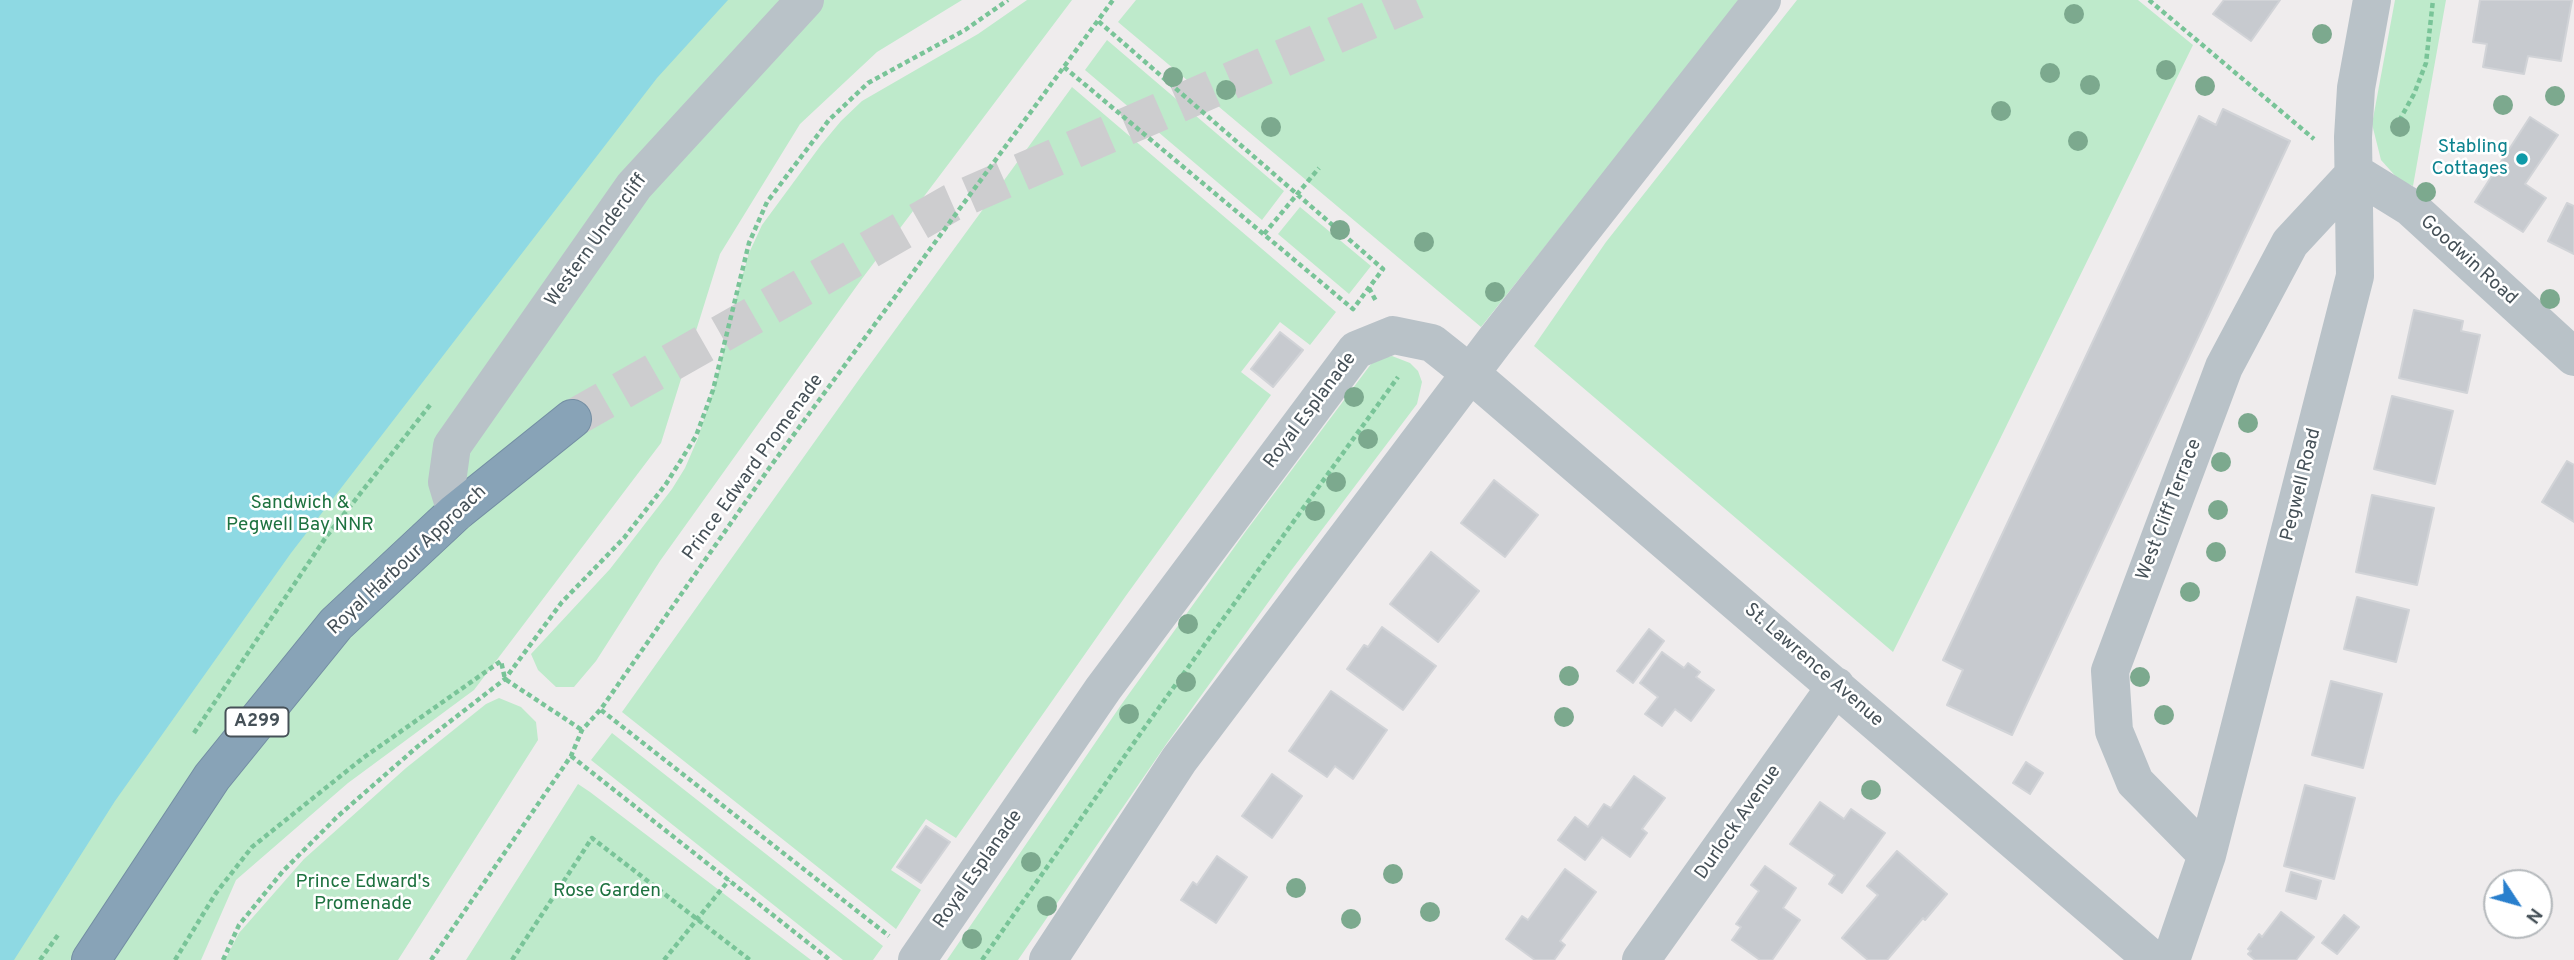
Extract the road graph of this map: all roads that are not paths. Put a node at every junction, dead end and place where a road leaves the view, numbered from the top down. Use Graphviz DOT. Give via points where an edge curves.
graph roads {
  1 [pos="805,0"];
  2 [pos="1762,0"];
  3 [pos="2372,0"];
  4 [pos="2354,155"];
  5 [pos="2574,357"];
  6 [pos="1471,374"];
  7 [pos="572,419"];
  8 [pos="456,512"];
  9 [pos="1836,686"];
  10 [pos="2207,855"];
  11 [pos="907,951"];
  12 [pos="91,960"];
  13 [pos="1048,960"];
  14 [pos="1641,960"];
  15 [pos="2153,960"];
  16 [pos="2171,960"];
  1 -- 8 [label="street, Western Undercliff" via="634,186 452,446 447,482"];
  2 -- 6 [label="street"];
  3 -- 4 [label="street, Pegwell Road" via="2356,88"];
  4 -- 5 [label="street, Goodwin Road"];
  4 -- 10 [label="street, Pegwell Road" via="2355,276"];
  4 -- 10 [label="street, West Cliff Terrace" via="2290,243 2224,367 2110,671 2114,731 2134,782"];
  6 -- 9 [label="street, St. Lawrence Avenue"];
  6 -- 11 [label="street, Royal Esplanade" via="1432,343 1393,335 1356,350"];
  6 -- 13 [label="street" via="1179,760"];
  7 -- 8 [label="highway, Royal Harbour Approach / A299"];
  8 -- 12 [label="highway, Royal Harbour Approach / A299" via="336,624 212,778"];
  9 -- 14 [label="street, Durlock Avenue"];
  9 -- 15 [label="street, St. Lawrence Avenue"];
  10 -- 16 [label="street, Pegwell Road"];
}
